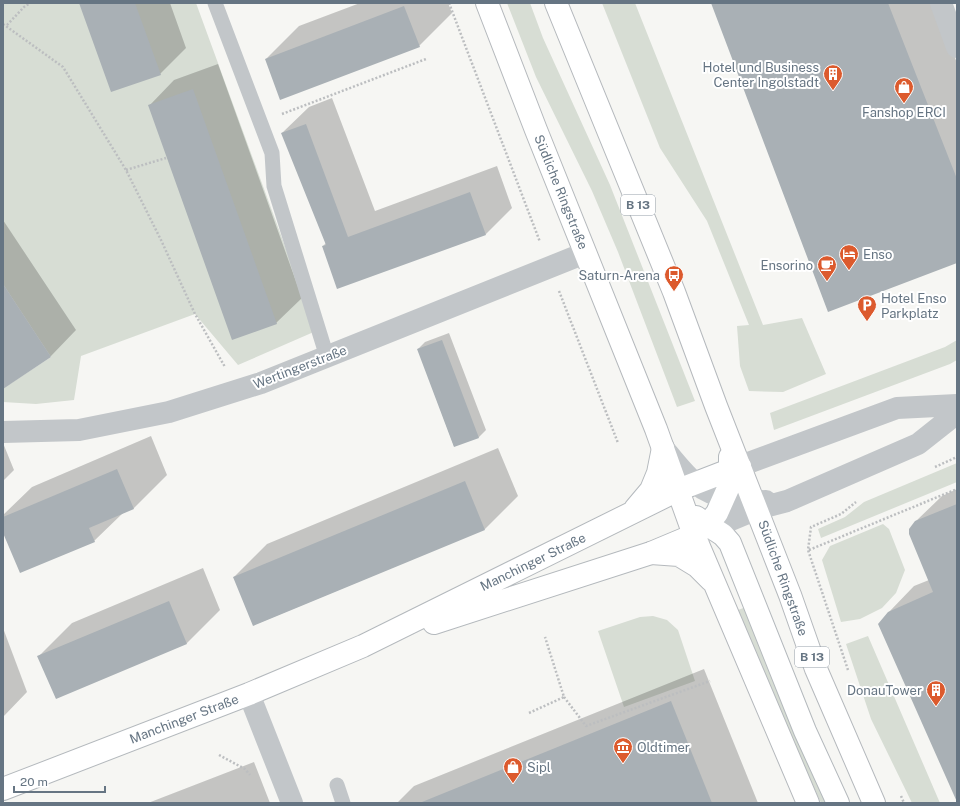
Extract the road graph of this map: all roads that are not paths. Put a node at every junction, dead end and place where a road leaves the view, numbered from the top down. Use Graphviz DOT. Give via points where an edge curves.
graph roads {
  1 [pos="214,3"];
  2 [pos="487,3"];
  3 [pos="556,3"];
  4 [pos="941,3"];
  5 [pos="957,47"];
  6 [pos="585,253"];
  7 [pos="327,356"];
  8 [pos="957,405"];
  9 [pos="957,413"];
  10 [pos="3,432"];
  11 [pos="663,448"];
  12 [pos="735,468"];
  13 [pos="686,487"];
  14 [pos="724,498"];
  15 [pos="755,505"];
  16 [pos="632,513"];
  17 [pos="686,514"];
  18 [pos="705,529"];
  19 [pos="651,553"];
  20 [pos="714,584"];
  21 [pos="363,646"];
  22 [pos="249,694"];
  23 [pos="337,785"];
  24 [pos="3,789"];
  25 [pos="292,803"];
  26 [pos="343,803"];
  27 [pos="808,803"];
  28 [pos="838,803"];
  29 [pos="874,803"];
  1 -- 7 [label="lane" via="272,152 274,186"];
  2 -- 6 [label="main road, Südliche Ringstraße"];
  3 -- 12 [label="main road, Südliche Ringstraße / B 13" via="674,292 730,441"];
  4 -- 5 [label="street"];
  6 -- 7 [label="street, Wertingerstraße"];
  6 -- 11 [label="main road, Südliche Ringstraße"];
  7 -- 10 [label="street, Wertingerstraße" via="261,383 169,412 79,430"];
  8 -- 12 [label="street" via="897,408"];
  9 -- 15 [label="street" via="918,444 787,501"];
  11 -- 13 [label="main road, Südliche Ringstraße"];
  11 -- 16 [label="main road" via="658,473 651,490"];
  12 -- 13 [label="main road"];
  12 -- 14 [label="main road, Südliche Ringstraße"];
  12 -- 15 [label="main road, Südliche Ringstraße"];
  13 -- 14 [label="street"];
  13 -- 16 [label="main road"];
  13 -- 17 [label="main road, Südliche Ringstraße"];
  14 -- 15 [label="street"];
  14 -- 18 [label="main road"];
  15 -- 18 [label="street, Manchinger Straße"];
  15 -- 29 [label="main road, Südliche Ringstraße / B 13" via="816,669"];
  16 -- 17 [label="main road, Manchinger Straße" via="670,509"];
  16 -- 21 [label="main road, Manchinger Straße"];
  17 -- 18 [label="main road, Südliche Ringstraße"];
  18 -- 19 [label="main road, Manchinger Straße"];
  18 -- 20 [label="main road, Südliche Ringstraße"];
  18 -- 28 [label="main road, Südliche Ringstraße" via="723,534 730,543 805,731"];
  19 -- 20 [label="main road" via="680,555 697,566"];
  19 -- 21 [label="main road, Manchinger Straße"];
  20 -- 27 [label="main road, Südliche Ringstraße"];
  21 -- 22 [label="main road, Manchinger Straße"];
  22 -- 24 [label="main road, Manchinger Straße"];
  22 -- 25 [label="street"];
  23 -- 26 [label="lane"];
}
